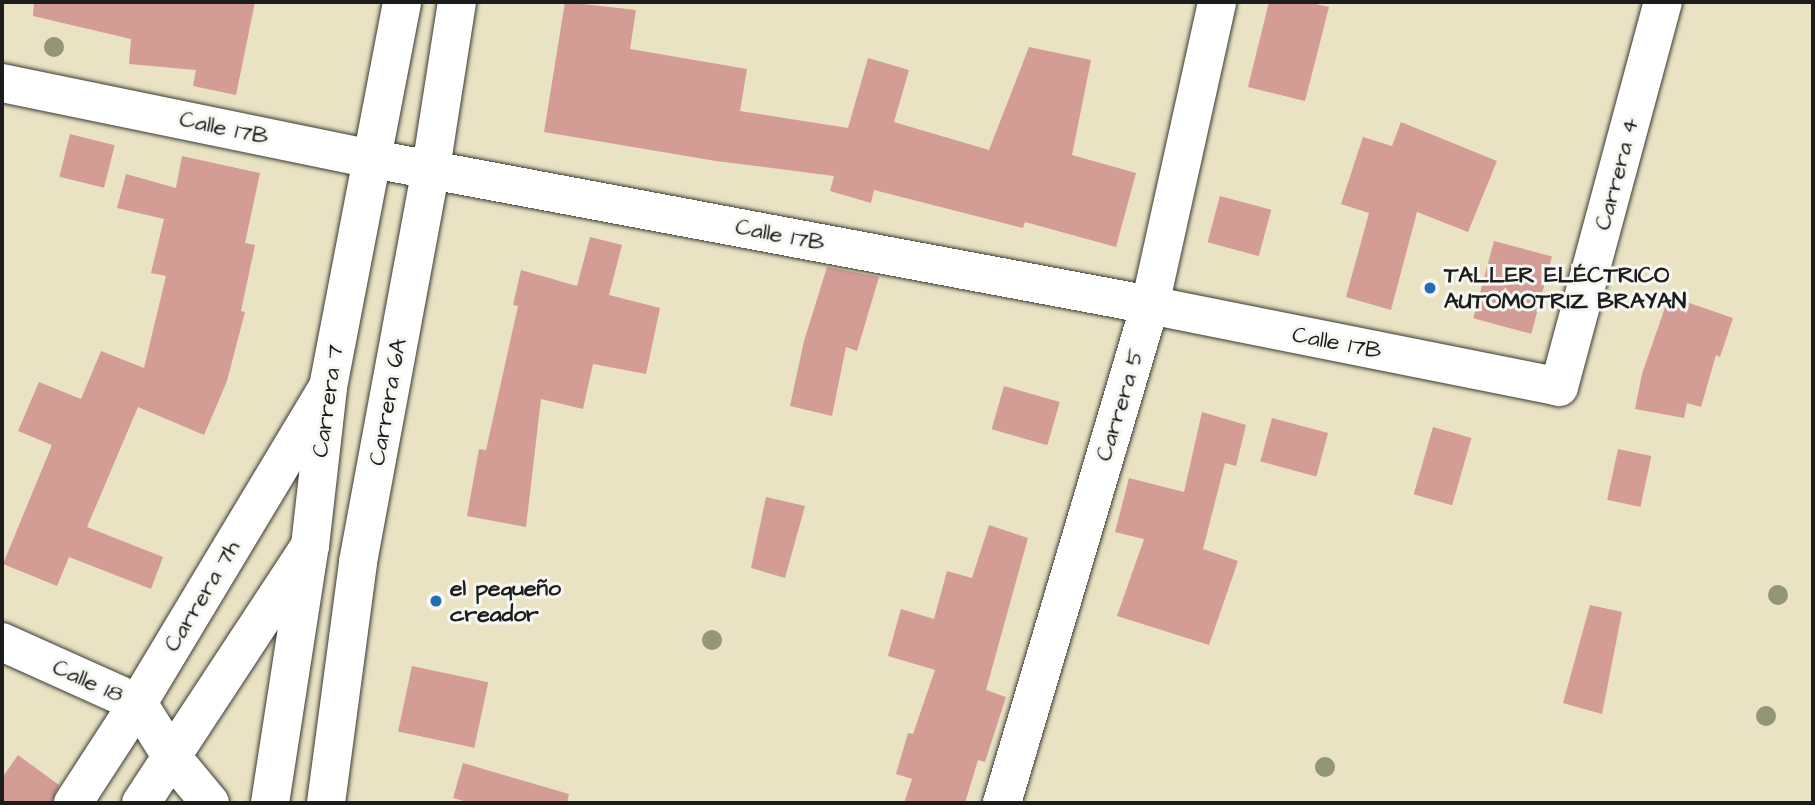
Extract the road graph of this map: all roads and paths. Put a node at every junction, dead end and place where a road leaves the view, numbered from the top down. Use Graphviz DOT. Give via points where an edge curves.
graph roads {
  1 [pos="402,2"];
  2 [pos="457,2"];
  3 [pos="1217,2"];
  4 [pos="1663,2"];
  5 [pos="2,83"];
  6 [pos="373,159"];
  7 [pos="431,167"];
  8 [pos="1150,305"];
  9 [pos="327,387"];
  10 [pos="1559,387"];
  11 [pos="310,545"];
  12 [pos="2,642"];
  13 [pos="138,703"];
  14 [pos="172,756"];
  15 [pos="73,803"];
  16 [pos="141,803"];
  17 [pos="210,803"];
  18 [pos="270,803"];
  19 [pos="326,803"];
  20 [pos="1002,803"];
  1 -- 6 [label="street, Carrera 7"];
  2 -- 7 [label="street, Carrera 6A"];
  3 -- 8 [label="street, Carrera 5"];
  4 -- 10 [label="street, Carrera 4"];
  5 -- 6 [label="street, Calle 17B"];
  6 -- 7 [label="street, Calle 17B"];
  6 -- 9 [label="street, Carrera 7"];
  7 -- 8 [label="street, Calle 17B"];
  7 -- 19 [label="street, Carrera 6A" via="358,562"];
  8 -- 10 [label="street, Calle 17B"];
  8 -- 20 [label="street, Carrera 5"];
  9 -- 11 [label="street, Carrera 7"];
  9 -- 13 [label="street, Carrera 7h"];
  11 -- 14 [label="street"];
  11 -- 18 [label="street, Carrera 7"];
  12 -- 13 [label="street, Calle 18"];
  13 -- 14 [label="street, Calle 18"];
  13 -- 15 [label="street, Carrera 7h"];
  14 -- 16 [label="street"];
  14 -- 17 [label="street, Calle 18"];
}
